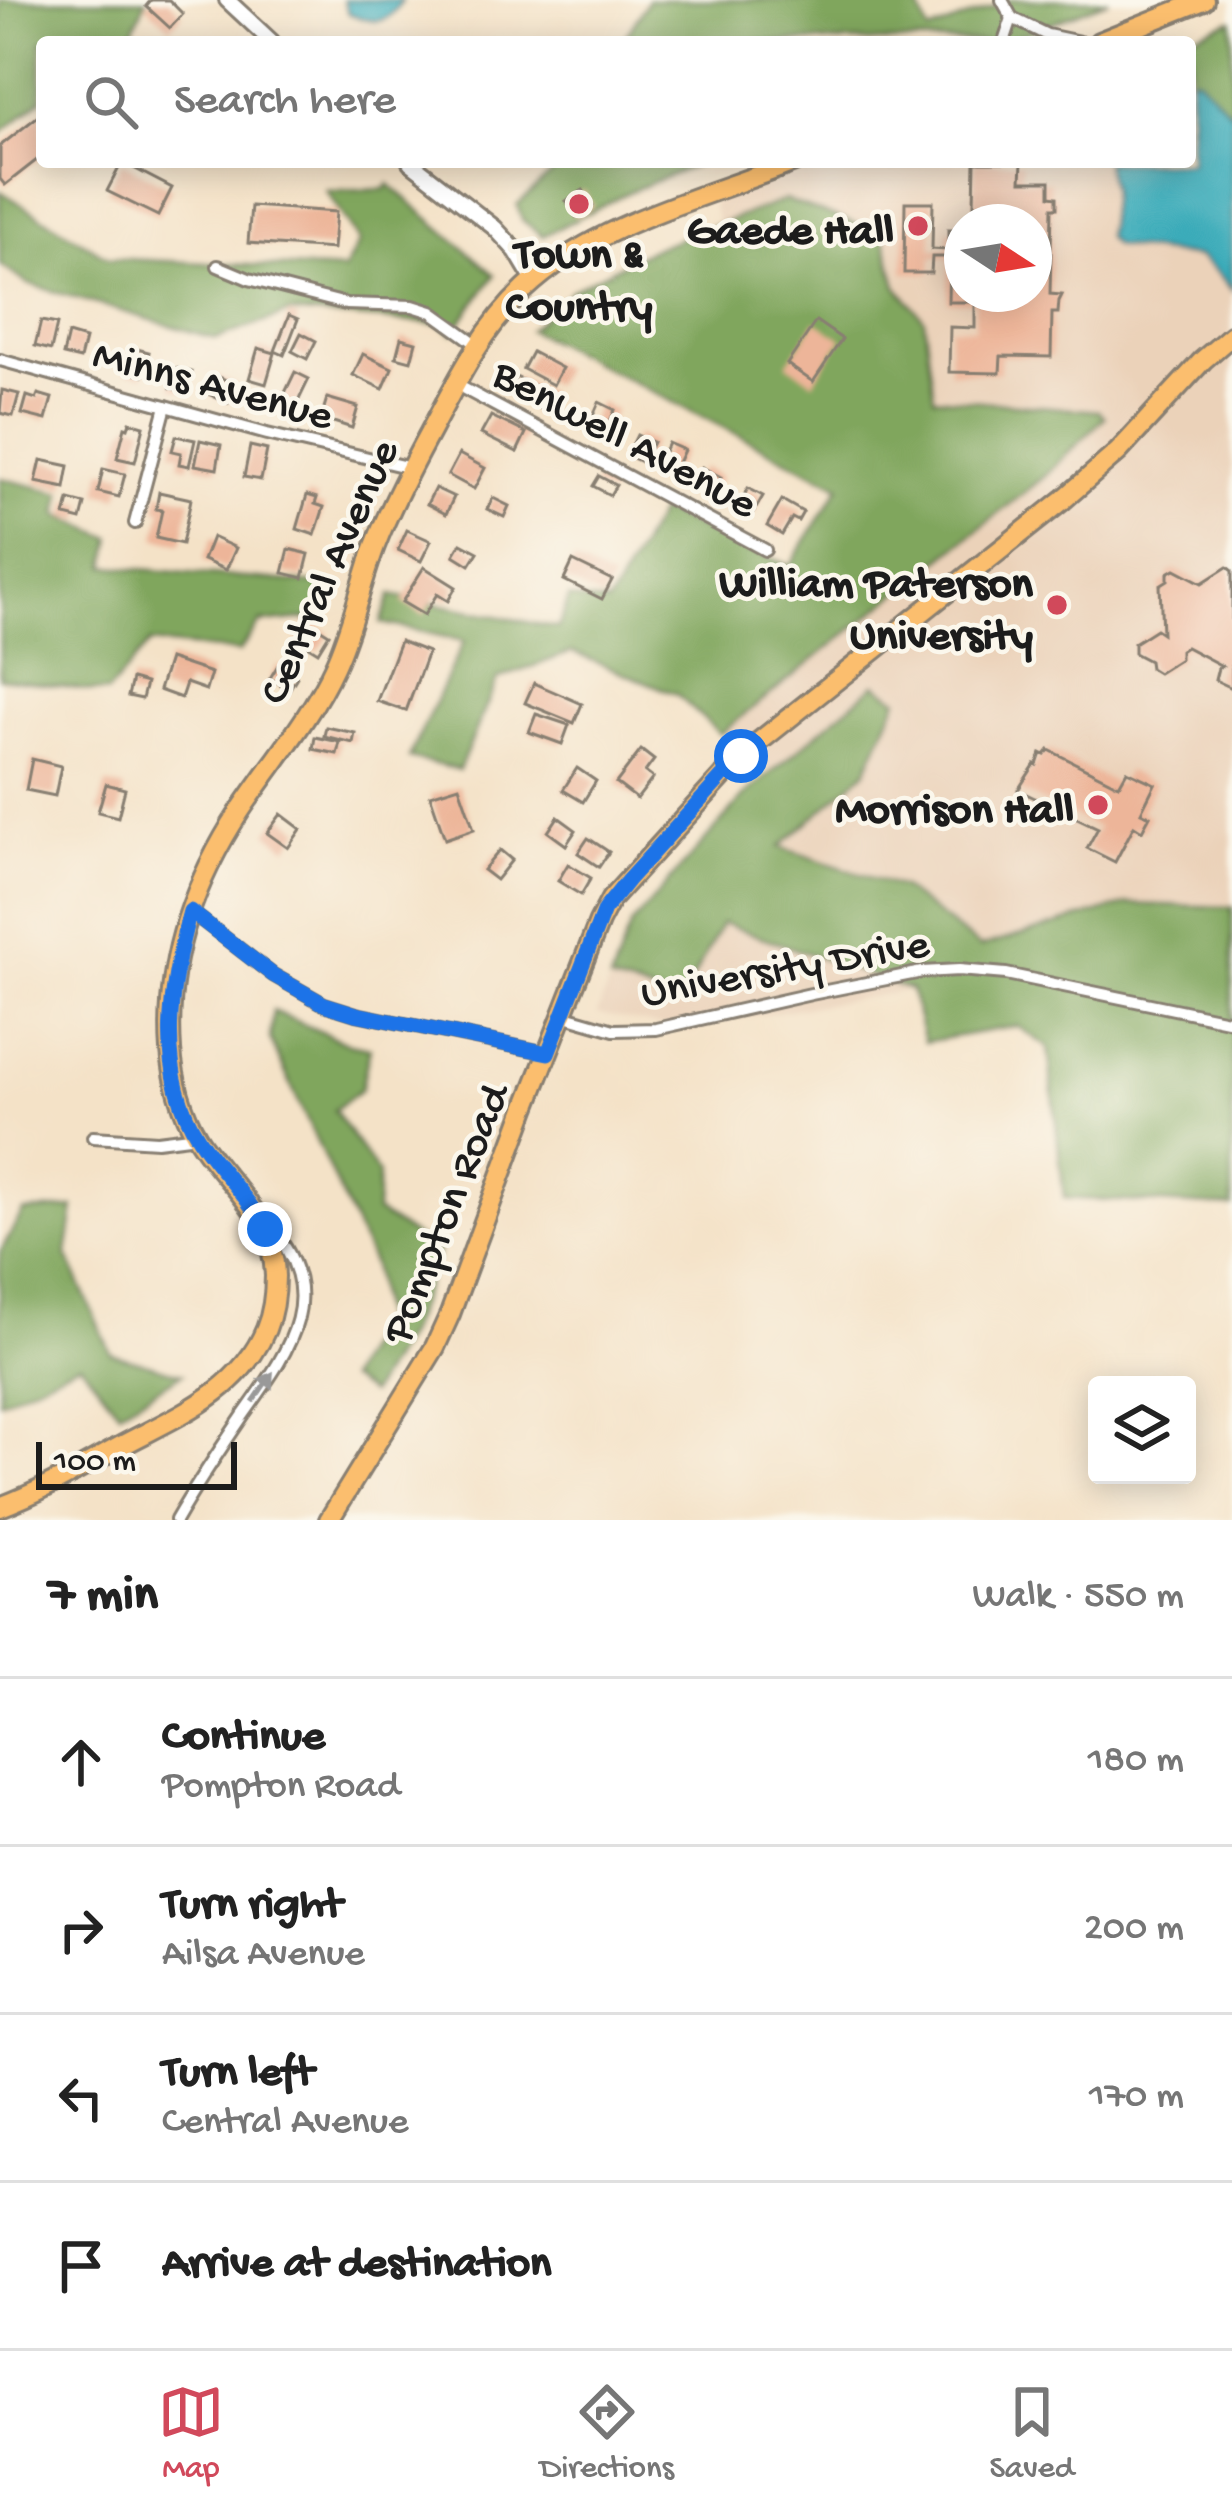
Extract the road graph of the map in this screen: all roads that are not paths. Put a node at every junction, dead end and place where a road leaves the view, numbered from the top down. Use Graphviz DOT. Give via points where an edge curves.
graph roads {
  1 [pos="227,0"];
  2 [pos="1003,0"];
  3 [pos="1204,0"];
  4 [pos="1012,18"];
  5 [pos="266,36"];
  6 [pos="1006,36"];
  7 [pos="1052,36"];
  8 [pos="1115,36"];
  9 [pos="418,168"];
  10 [pos="779,168"];
  11 [pos="218,266"];
  12 [pos="534,281"];
  13 [pos="1232,335"];
  14 [pos="478,346"];
  15 [pos="0,360"];
  16 [pos="455,384"];
  17 [pos="166,406"];
  18 [pos="411,468"];
  19 [pos="136,523"];
  20 [pos="765,550"];
  21 [pos="190,911"];
  22 [pos="562,1015"];
  23 [pos="1232,1021"];
  24 [pos="548,1053"];
  25 [pos="197,1136"];
  26 [pos="93,1137"];
  27 [pos="258,1216"];
  28 [pos="0,1507"];
  29 [pos="176,1520"];
  30 [pos="329,1520"];
  1 -- 5 [label="street"];
  2 -- 4 [label="street"];
  3 -- 8 [label="main road"];
  4 -- 6 [label="street"];
  4 -- 7 [label="street"];
  9 -- 12 [label="street" via="495,228"];
  10 -- 12 [label="main road, Central Avenue" via="610,234"];
  11 -- 14 [label="street" via="346,304 413,306"];
  12 -- 14 [label="main road, Central Avenue"];
  13 -- 22 [label="main road, Pompton Road" via="1063,500 723,774 604,910"];
  14 -- 16 [label="main road, Central Avenue"];
  15 -- 17 [label="street, Minns Avenue"];
  16 -- 18 [label="main road, Central Avenue"];
  16 -- 20 [label="street, Benwell Avenue"];
  17 -- 18 [label="street, Minns Avenue"];
  17 -- 19 [label="street"];
  18 -- 21 [label="main road, Central Avenue" via="332,673 217,848"];
  21 -- 24 [label="street" via="324,1004"];
  21 -- 25 [label="main road, Central Avenue" via="176,959 171,1046"];
  22 -- 23 [label="street, University Drive" via="614,1030 656,1029 959,970"];
  22 -- 24 [label="main road, Pompton Road"];
  24 -- 30 [label="main road, Pompton Road" via="451,1314"];
  25 -- 26 [label="street"];
  25 -- 27 [label="main road, Central Avenue"];
  27 -- 28 [label="main road, Central Avenue" via="272,1246 272,1310 233,1379 165,1424"];
  29 -- 27 [label="street, one-way" via="268,1382 298,1315 292,1255"];
}
